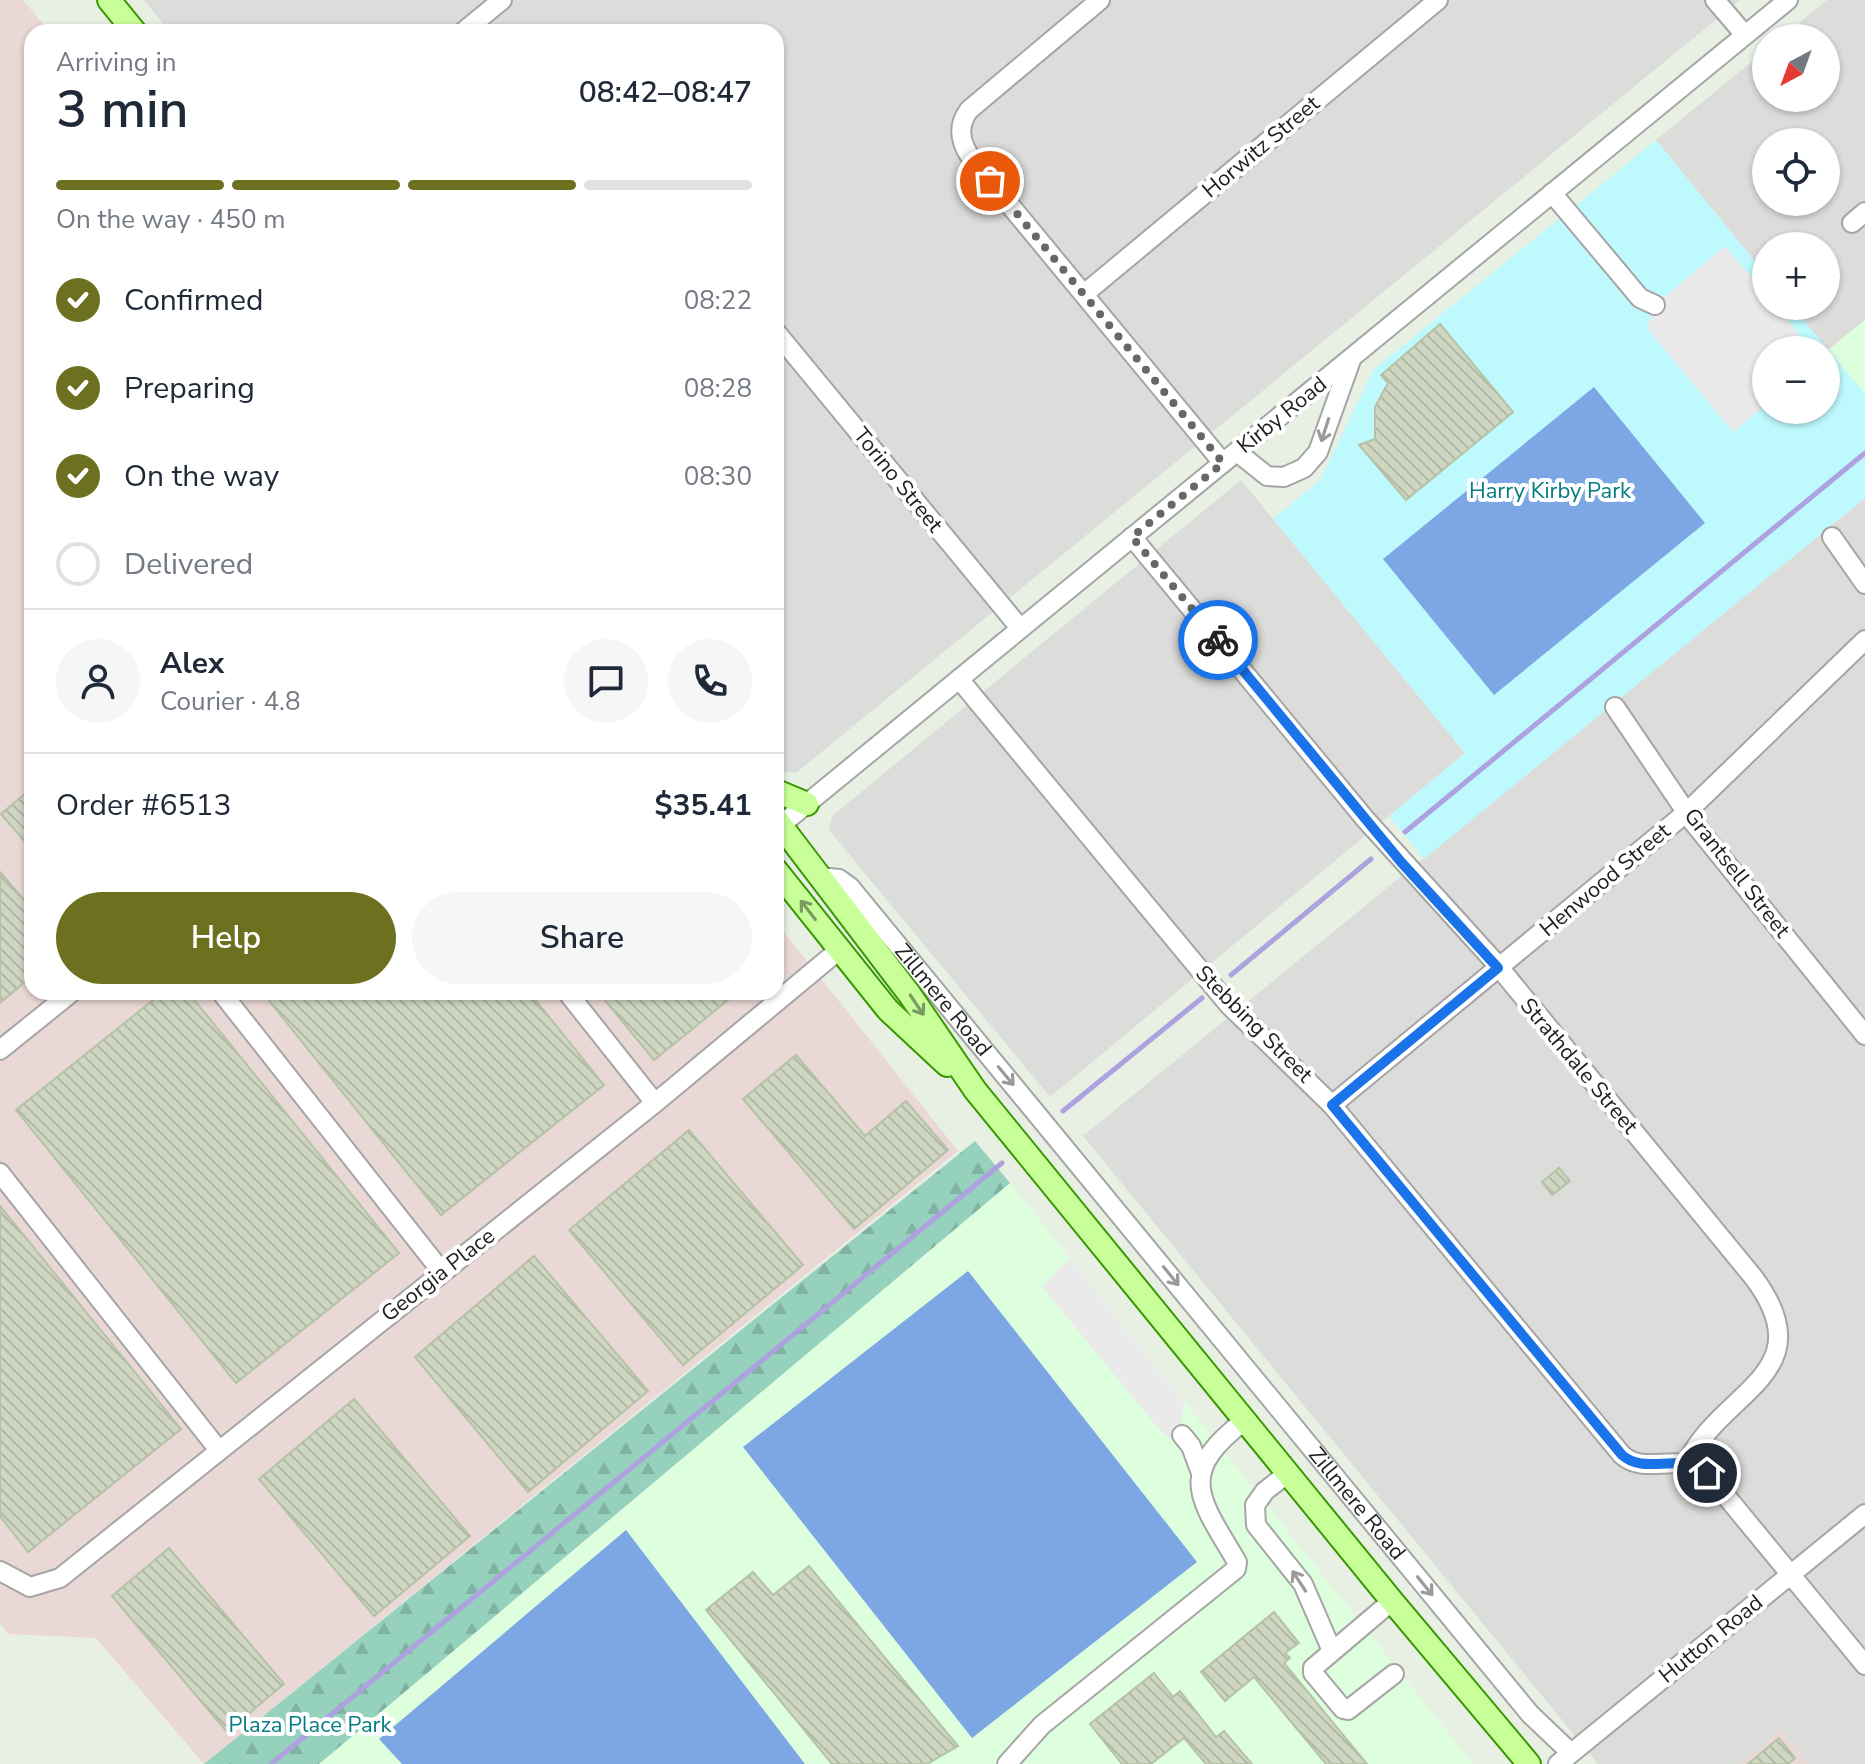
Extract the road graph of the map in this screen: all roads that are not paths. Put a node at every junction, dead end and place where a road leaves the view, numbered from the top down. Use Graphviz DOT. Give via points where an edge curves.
graph roads {
  1 [pos="109,0"];
  2 [pos="502,0"];
  3 [pos="1100,0"];
  4 [pos="1438,0"];
  5 [pos="1715,0"];
  6 [pos="1788,0"];
  7 [pos="128,24"];
  8 [pos="473,24"];
  9 [pos="1745,35"];
  10 [pos="1552,193"];
  11 [pos="1084,294"];
  12 [pos="1655,305"];
  13 [pos="784,342"];
  14 [pos="1352,357"];
  15 [pos="1230,457"];
  16 [pos="1132,537"];
  17 [pos="1832,537"];
  18 [pos="1865,584"];
  19 [pos="1020,628"];
  20 [pos="1865,640"];
  21 [pos="959,679"];
  22 [pos="1615,707"];
  23 [pos="784,794"];
  24 [pos="807,804"];
  25 [pos="1687,812"];
  26 [pos="784,820"];
  27 [pos="784,832"];
  28 [pos="819,877"];
  29 [pos="784,880"];
  30 [pos="839,950"];
  31 [pos="1498,968"];
  32 [pos="784,998"];
  33 [pos="62,1000"];
  34 [pos="227,1000"];
  35 [pos="573,1000"];
  36 [pos="782,1000"];
  37 [pos="1865,1035"];
  38 [pos="0,1050"];
  39 [pos="975,1090"];
  40 [pos="655,1103"];
  41 [pos="1332,1105"];
  42 [pos="0,1173"];
  43 [pos="1150,1250"];
  44 [pos="442,1272"];
  45 [pos="1123,1273"];
  46 [pos="1244,1421"];
  47 [pos="1182,1435"];
  48 [pos="218,1449"];
  49 [pos="1687,1463"];
  50 [pos="1201,1473"];
  51 [pos="1287,1474"];
  52 [pos="1865,1514"];
  53 [pos="0,1571"];
  54 [pos="1791,1574"];
  55 [pos="1392,1601"];
  56 [pos="1332,1651"];
  57 [pos="1865,1665"];
  58 [pos="1394,1674"];
  59 [pos="1564,1759"];
  60 [pos="1007,1764"];
  61 [pos="1529,1764"];
  1 -- 7 [label="main road"];
  2 -- 8 [label="street"];
  3 -- 11 [label="street" via="976,103 964,116 961,131 971,158"];
  4 -- 11 [label="street, Horwitz Street"];
  5 -- 9 [label="street"];
  6 -- 9 [label="street, Kirby Road"];
  9 -- 10 [label="street, Kirby Road"];
  10 -- 12 [label="street" via="1640,298"];
  10 -- 14 [label="street, Kirby Road"];
  11 -- 15 [label="street"];
  13 -- 19 [label="street, Torino Street"];
  14 -- 15 [label="street, Kirby Road"];
  14 -- 15 [label="street, one-way" via="1318,452 1304,468 1284,477 1267,476"];
  15 -- 16 [label="street, Kirby Road"];
  16 -- 19 [label="street, Kirby Road"];
  16 -- 31 [label="street, Strathdale Street" via="1375,830"];
  17 -- 18 [label="street"];
  19 -- 21 [label="street, Kirby Road"];
  20 -- 25 [label="street, Henwood Street"];
  21 -- 24 [label="street, Kirby Road"];
  21 -- 41 [label="street, Stebbing Street" via="1229,1005"];
  22 -- 25 [label="street, Grantsell Street"];
  23 -- 24 [label="main road"];
  24 -- 26 [label="street, Kirby Road"];
  25 -- 31 [label="street, Henwood Street"];
  25 -- 37 [label="street, Grantsell Street"];
  27 -- 28 [label="main road, Zillmere Road"];
  28 -- 39 [label="main road, Zillmere Road, one-way"];
  28 -- 43 [label="street, Zillmere Road, one-way" via="839,879 850,887"];
  30 -- 29 [label="main road, Zillmere Road, one-way"];
  30 -- 32 [label="street, Georgia Place"];
  30 -- 39 [label="main road, Zillmere Road" via="888,1010"];
  31 -- 41 [label="street, Henwood Street"];
  31 -- 49 [label="street, Strathdale Street" via="1774,1307 1778,1334 1773,1362 1758,1385 1704,1432"];
  33 -- 38 [label="street"];
  34 -- 44 [label="street"];
  35 -- 40 [label="street"];
  36 -- 40 [label="street, Georgia Place"];
  39 -- 45 [label="main road, Zillmere Road"];
  40 -- 44 [label="street, Georgia Place"];
  41 -- 49 [label="street, Stebbing Street" via="1622,1455 1637,1465"];
  42 -- 48 [label="street"];
  43 -- 45 [label="street"];
  43 -- 59 [label="street, Zillmere Road, one-way"];
  44 -- 48 [label="street, Georgia Place"];
  45 -- 46 [label="main road, Zillmere Road"];
  46 -- 50 [label="street" via="1209,1453"];
  46 -- 51 [label="main road, Zillmere Road"];
  47 -- 50 [label="street"];
  48 -- 53 [label="street, Georgia Place" via="60,1578 30,1587"];
  49 -- 54 [label="street" via="1714,1480"];
  50 -- 60 [label="street" via="1204,1505 1237,1562 1236,1569 1042,1725"];
  51 -- 55 [label="main road, Zillmere Road"];
  56 -- 51 [label="street, one-way" via="1303,1584 1256,1525 1255,1505"];
  52 -- 54 [label="street, Hutton Road"];
  54 -- 57 [label="street"];
  54 -- 59 [label="street, Hutton Road"];
  55 -- 56 [label="street"];
  55 -- 61 [label="main road, Zillmere Road"];
  56 -- 58 [label="street" via="1313,1673 1343,1709"];
}
